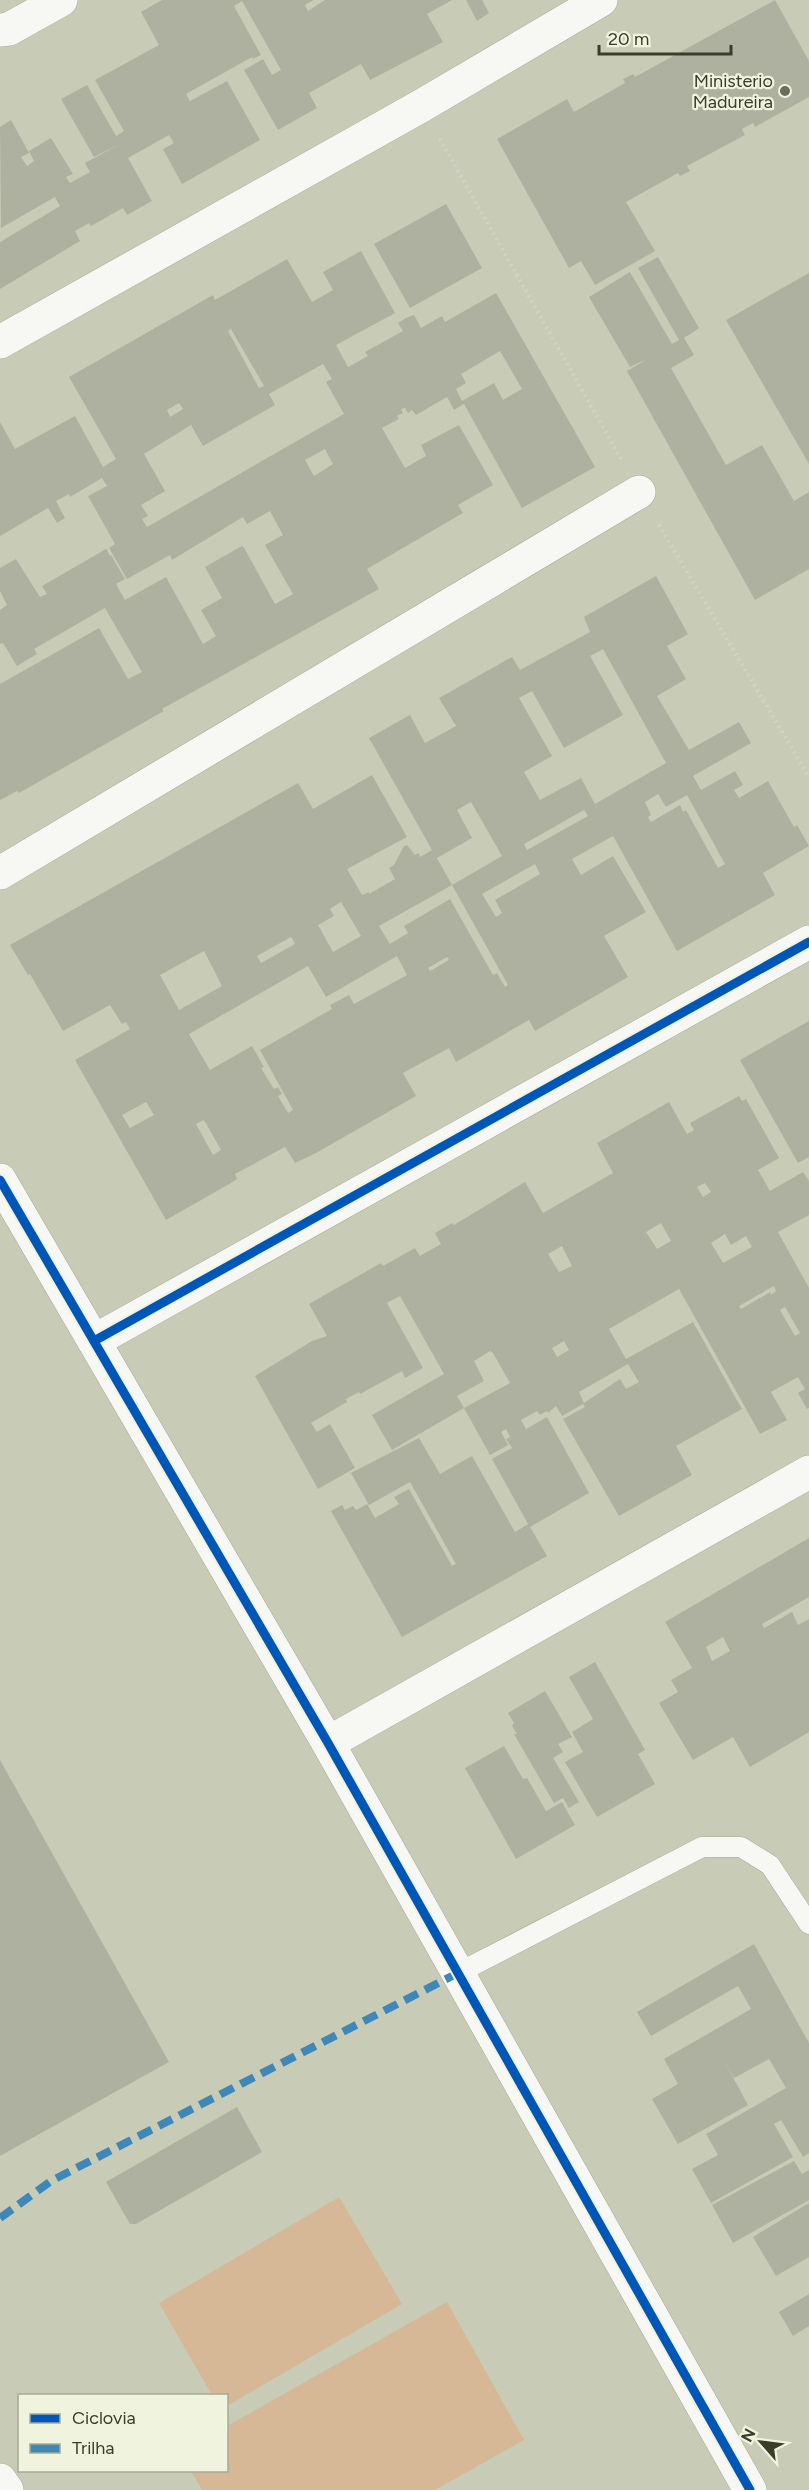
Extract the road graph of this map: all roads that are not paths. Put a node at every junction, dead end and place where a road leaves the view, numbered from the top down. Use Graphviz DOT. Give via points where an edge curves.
graph roads {
  1 [pos="61,0"];
  2 [pos="601,0"];
  3 [pos="0,30"];
  4 [pos="0,342"];
  5 [pos="639,492"];
  6 [pos="0,873"];
  7 [pos="809,942"];
  8 [pos="0,1180"];
  9 [pos="94,1341"];
  10 [pos="809,1472"];
  11 [pos="328,1743"];
  12 [pos="809,1924"];
  13 [pos="458,1973"];
  14 [pos="0,2480"];
  15 [pos="7,2490"];
  16 [pos="750,2490"];
  1 -- 3 [label="street" via="9,29"];
  2 -- 4 [label="street" via="421,106"];
  5 -- 6 [label="street"];
  7 -- 9 [label="street"];
  8 -- 9 [label="street"];
  9 -- 11 [label="street"];
  10 -- 11 [label="street"];
  11 -- 13 [label="street"];
  12 -- 13 [label="lane" via="770,1865 741,1847 702,1847"];
  13 -- 16 [label="street"];
  14 -- 15 [label="street"];
}
